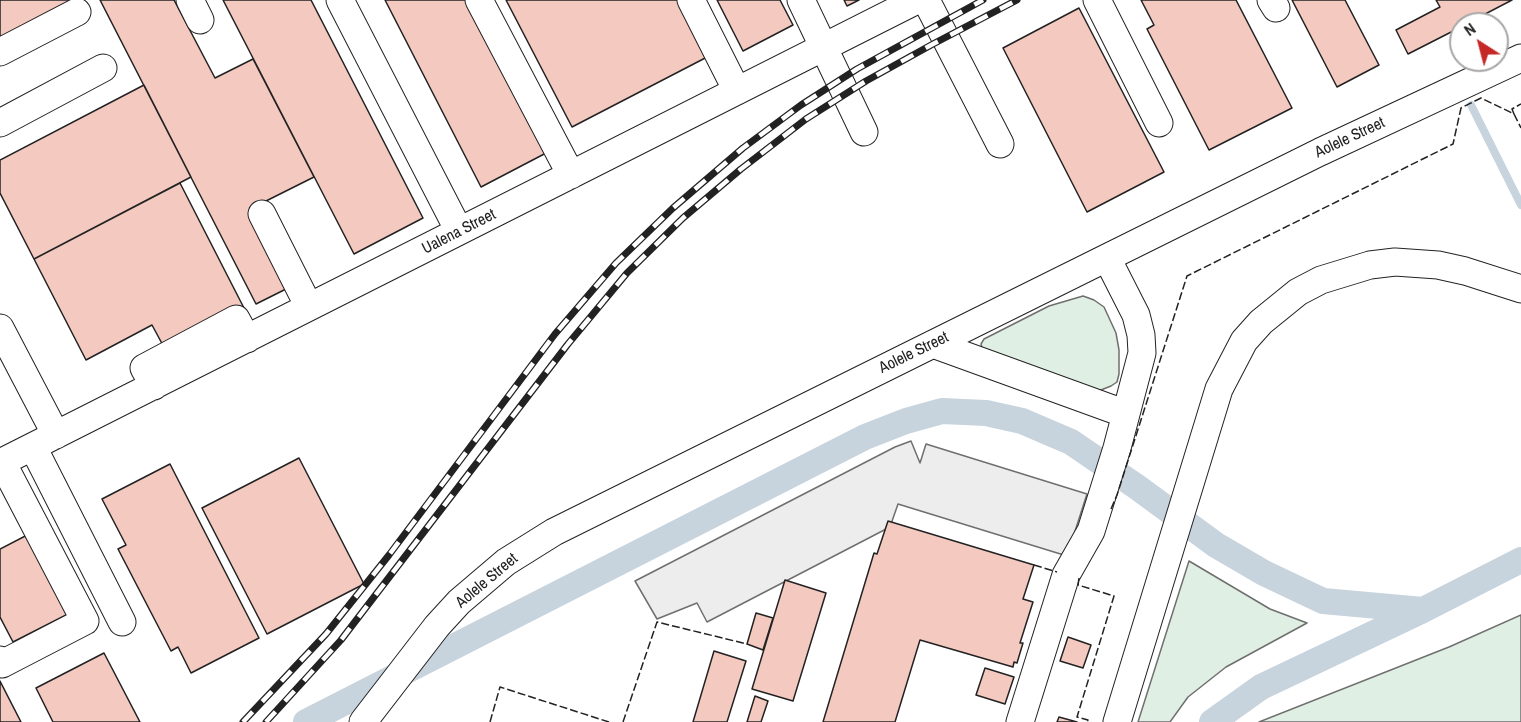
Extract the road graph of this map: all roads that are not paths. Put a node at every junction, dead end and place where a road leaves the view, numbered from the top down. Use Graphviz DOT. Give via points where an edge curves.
graph roads {
  1 [pos="340,0"];
  2 [pos="479,0"];
  3 [pos="692,0"];
  4 [pos="801,0"];
  5 [pos="917,0"];
  6 [pos="926,0"];
  7 [pos="1097,0"];
  8 [pos="77,12"];
  9 [pos="824,47"];
  10 [pos="0,52"];
  11 [pos="1521,58"];
  12 [pos="103,68"];
  13 [pos="737,91"];
  14 [pos="0,123"];
  15 [pos="1160,123"];
  16 [pos="864,132"];
  17 [pos="1000,144"];
  18 [pos="571,175"];
  19 [pos="262,214"];
  20 [pos="459,231"];
  21 [pos="1107,258"];
  22 [pos="1521,289"];
  23 [pos="309,307"];
  24 [pos="0,328"];
  25 [pos="933,344"];
  26 [pos="1126,414"];
  27 [pos="44,441"];
  28 [pos="1,462"];
  29 [pos="122,622"];
  30 [pos="0,660"];
  31 [pos="363,722"];
  32 [pos="1020,722"];
  33 [pos="1117,722"];
  1 -- 20 [label="street"];
  2 -- 18 [label="street"];
  3 -- 13 [label="street"];
  4 -- 9 [label="street"];
  5 -- 9 [label="street, Ualena Street"];
  6 -- 17 [label="street"];
  7 -- 15 [label="street"];
  8 -- 10 [label="street"];
  9 -- 13 [label="street, Ualena Street"];
  9 -- 16 [label="street"];
  11 -- 21 [label="street, Aolele Street"];
  12 -- 14 [label="street"];
  13 -- 18 [label="street, Ualena Street"];
  18 -- 20 [label="street, Ualena Street"];
  19 -- 23 [label="street"];
  20 -- 23 [label="street, Ualena Street"];
  21 -- 25 [label="street, Aolele Street"];
  21 -- 26 [label="street" via="1136,315 1141,335 1142,353"];
  22 -- 33 [label="street" via="1438,265 1370,265 1348,270 1298,292 1261,322 1244,341 1219,388"];
  23 -- 27 [label="street, Ualena Street"];
  24 -- 27 [label="street"];
  25 -- 26 [label="street"];
  25 -- 31 [label="street, Aolele Street" via="554,532 506,562 437,626"];
  26 -- 32 [label="street" via="1091,531 1066,575"];
  27 -- 28 [label="street, Ualena Street"];
  27 -- 29 [label="street"];
  28 -- 30 [label="street" via="85,621 2,664"];
}
